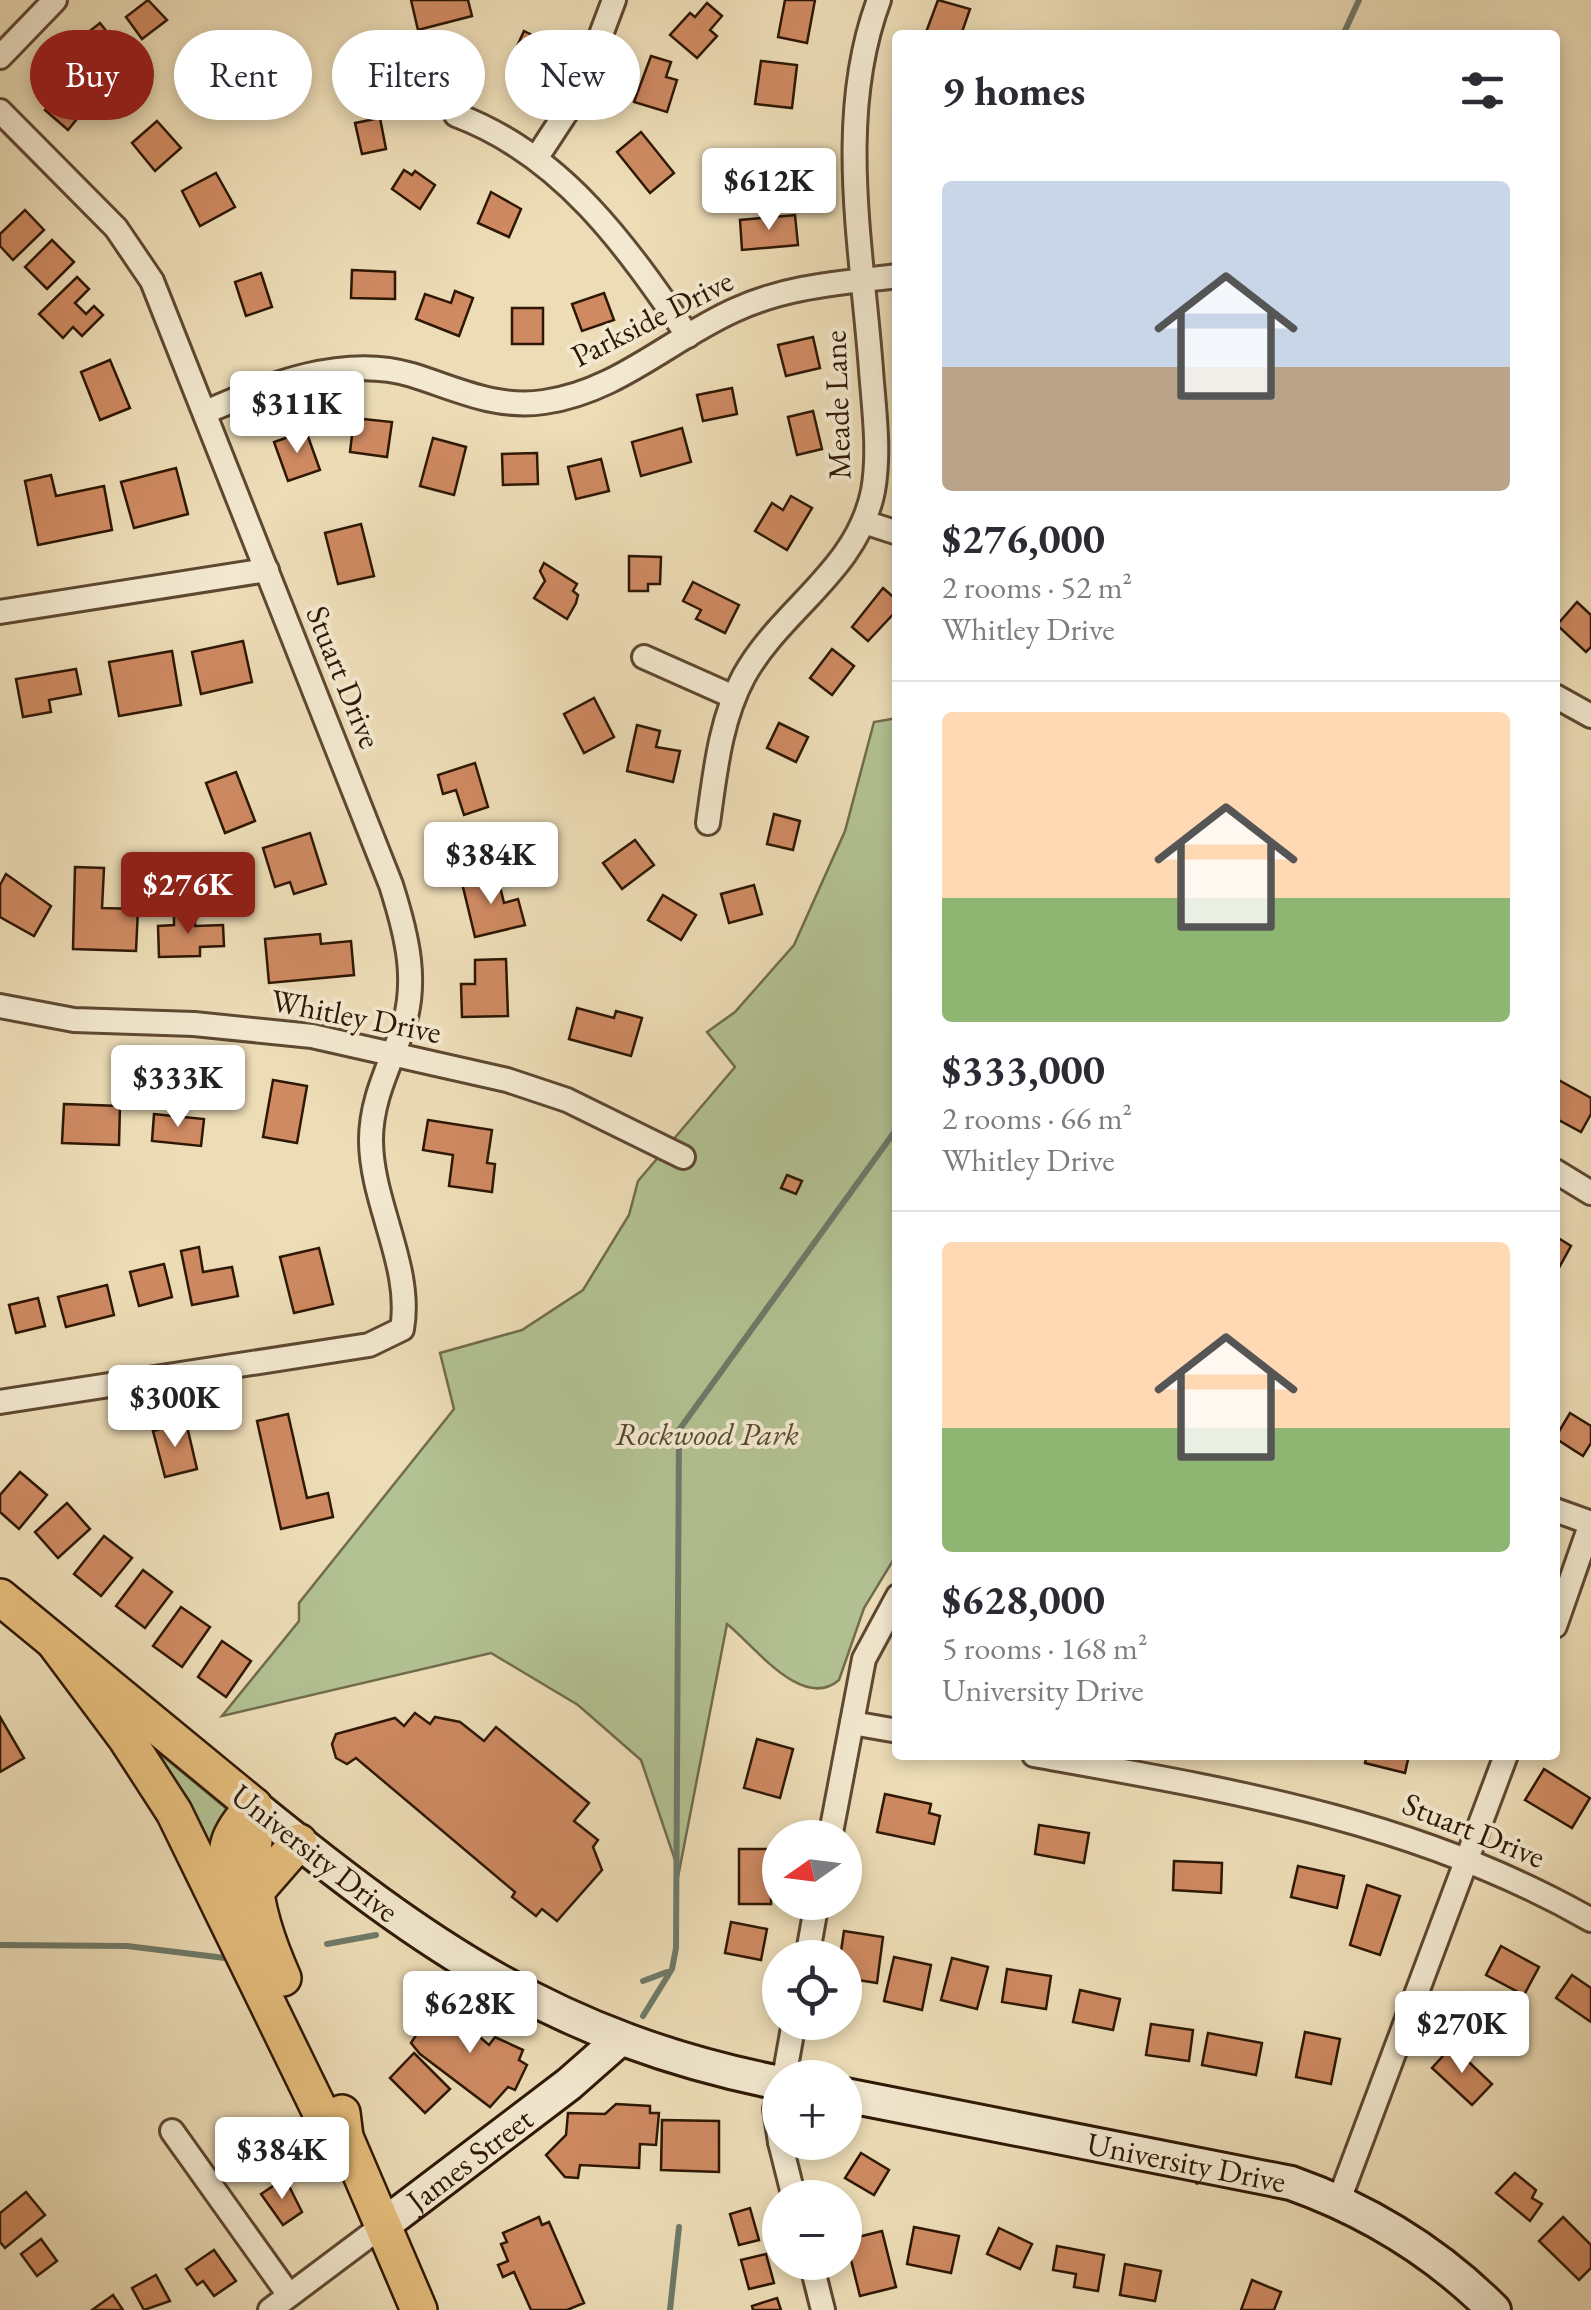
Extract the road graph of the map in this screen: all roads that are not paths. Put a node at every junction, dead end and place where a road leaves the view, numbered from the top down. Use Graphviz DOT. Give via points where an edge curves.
graph roads {
  1 [pos="55,0"];
  2 [pos="614,0"];
  3 [pos="879,0"];
  4 [pos="0,57"];
  5 [pos="0,112"];
  6 [pos="466,120"];
  7 [pos="537,157"];
  8 [pos="892,277"];
  9 [pos="863,280"];
  10 [pos="688,336"];
  11 [pos="206,412"];
  12 [pos="864,522"];
  13 [pos="892,532"];
  14 [pos="267,570"];
  15 [pos="0,612"];
  16 [pos="644,657"];
  17 [pos="734,696"];
  18 [pos="1560,699"];
  19 [pos="1591,716"];
  20 [pos="708,823"];
  21 [pos="0,1006"];
  22 [pos="392,1055"];
  23 [pos="683,1156"];
  24 [pos="1560,1174"];
  25 [pos="1591,1194"];
  26 [pos="0,1402"];
  27 [pos="1560,1512"];
  28 [pos="1591,1523"];
  29 [pos="0,1598"];
  30 [pos="892,1607"];
  31 [pos="1560,1612"];
  32 [pos="55,1643"];
  33 [pos="852,1723"];
  34 [pos="892,1729"];
  35 [pos="1059,1760"];
  36 [pos="1504,1760"];
  37 [pos="254,1806"];
  38 [pos="833,1820"];
  39 [pos="299,1842"];
  40 [pos="1467,1860"];
  41 [pos="258,1889"];
  42 [pos="1591,1920"];
  43 [pos="230,1921"];
  44 [pos="619,2040"];
  45 [pos="762,2076"];
  46 [pos="862,2098"];
  47 [pos="172,2131"];
  48 [pos="345,2136"];
  49 [pos="1338,2200"];
  50 [pos="382,2226"];
  51 [pos="816,2280"];
  52 [pos="280,2303"];
  53 [pos="419,2310"];
  54 [pos="823,2310"];
  55 [pos="1494,2310"];
  1 -- 4 [label="street"];
  2 -- 7 [label="street" via="579,93"];
  3 -- 9 [label="street, Meade Lane" via="855,104"];
  5 -- 11 [label="street, Stuart Drive" via="132,248"];
  6 -- 7 [label="street"];
  7 -- 10 [label="street" via="582,198"];
  8 -- 9 [label="street, Parkside Drive"];
  9 -- 10 [label="street, Parkside Drive" via="767,296"];
  9 -- 12 [label="street, Meade Lane" via="876,460"];
  10 -- 11 [label="street, Parkside Drive" via="615,379 549,402 486,401 408,374 356,370 272,385"];
  11 -- 14 [label="street, Stuart Drive"];
  12 -- 13 [label="street"];
  12 -- 17 [label="street, Meade Lane" via="838,565 770,637"];
  14 -- 15 [label="street"];
  14 -- 22 [label="street, Stuart Drive" via="403,922 411,981"];
  16 -- 17 [label="street"];
  17 -- 20 [label="street, Meade Lane"];
  18 -- 19 [label="street"];
  21 -- 22 [label="street, Whitley Drive" via="74,1020 253,1029"];
  22 -- 23 [label="street, Whitley Drive" via="537,1090"];
  22 -- 26 [label="street, Stuart Drive" via="370,1140 405,1310 402,1329 369,1344"];
  24 -- 25 [label="street"];
  27 -- 28 [label="street"];
  28 -- 31 [label="street"];
  29 -- 32 [label="main road, University Drive"];
  30 -- 33 [label="street" via="864,1659"];
  32 -- 37 [label="main road, University Drive"];
  32 -- 43 [label="main road" via="151,1776"];
  33 -- 34 [label="street"];
  33 -- 38 [label="street"];
  35 -- 40 [label="street, Stuart Drive" via="1363,1822"];
  36 -- 40 [label="street"];
  37 -- 39 [label="street, University Drive"];
  37 -- 41 [label="main road"];
  37 -- 43 [label="main road" via="226,1846"];
  39 -- 41 [label="main road"];
  39 -- 44 [label="street, University Drive" via="463,1962"];
  40 -- 42 [label="street, Stuart Drive"];
  40 -- 49 [label="street"];
  41 -- 48 [label="main road" via="264,1934 342,2110"];
  43 -- 48 [label="main road" via="319,2109"];
  44 -- 45 [label="street, University Drive"];
  44 -- 50 [label="street, James Street"];
  46 -- 49 [label="street, University Drive" via="1257,2174"];
  47 -- 52 [label="street"];
  48 -- 50 [label="main road"];
  49 -- 55 [label="street, University Drive" via="1421,2248"];
  50 -- 52 [label="street, James Street"];
  50 -- 53 [label="main road"];
  51 -- 54 [label="street"];
}
